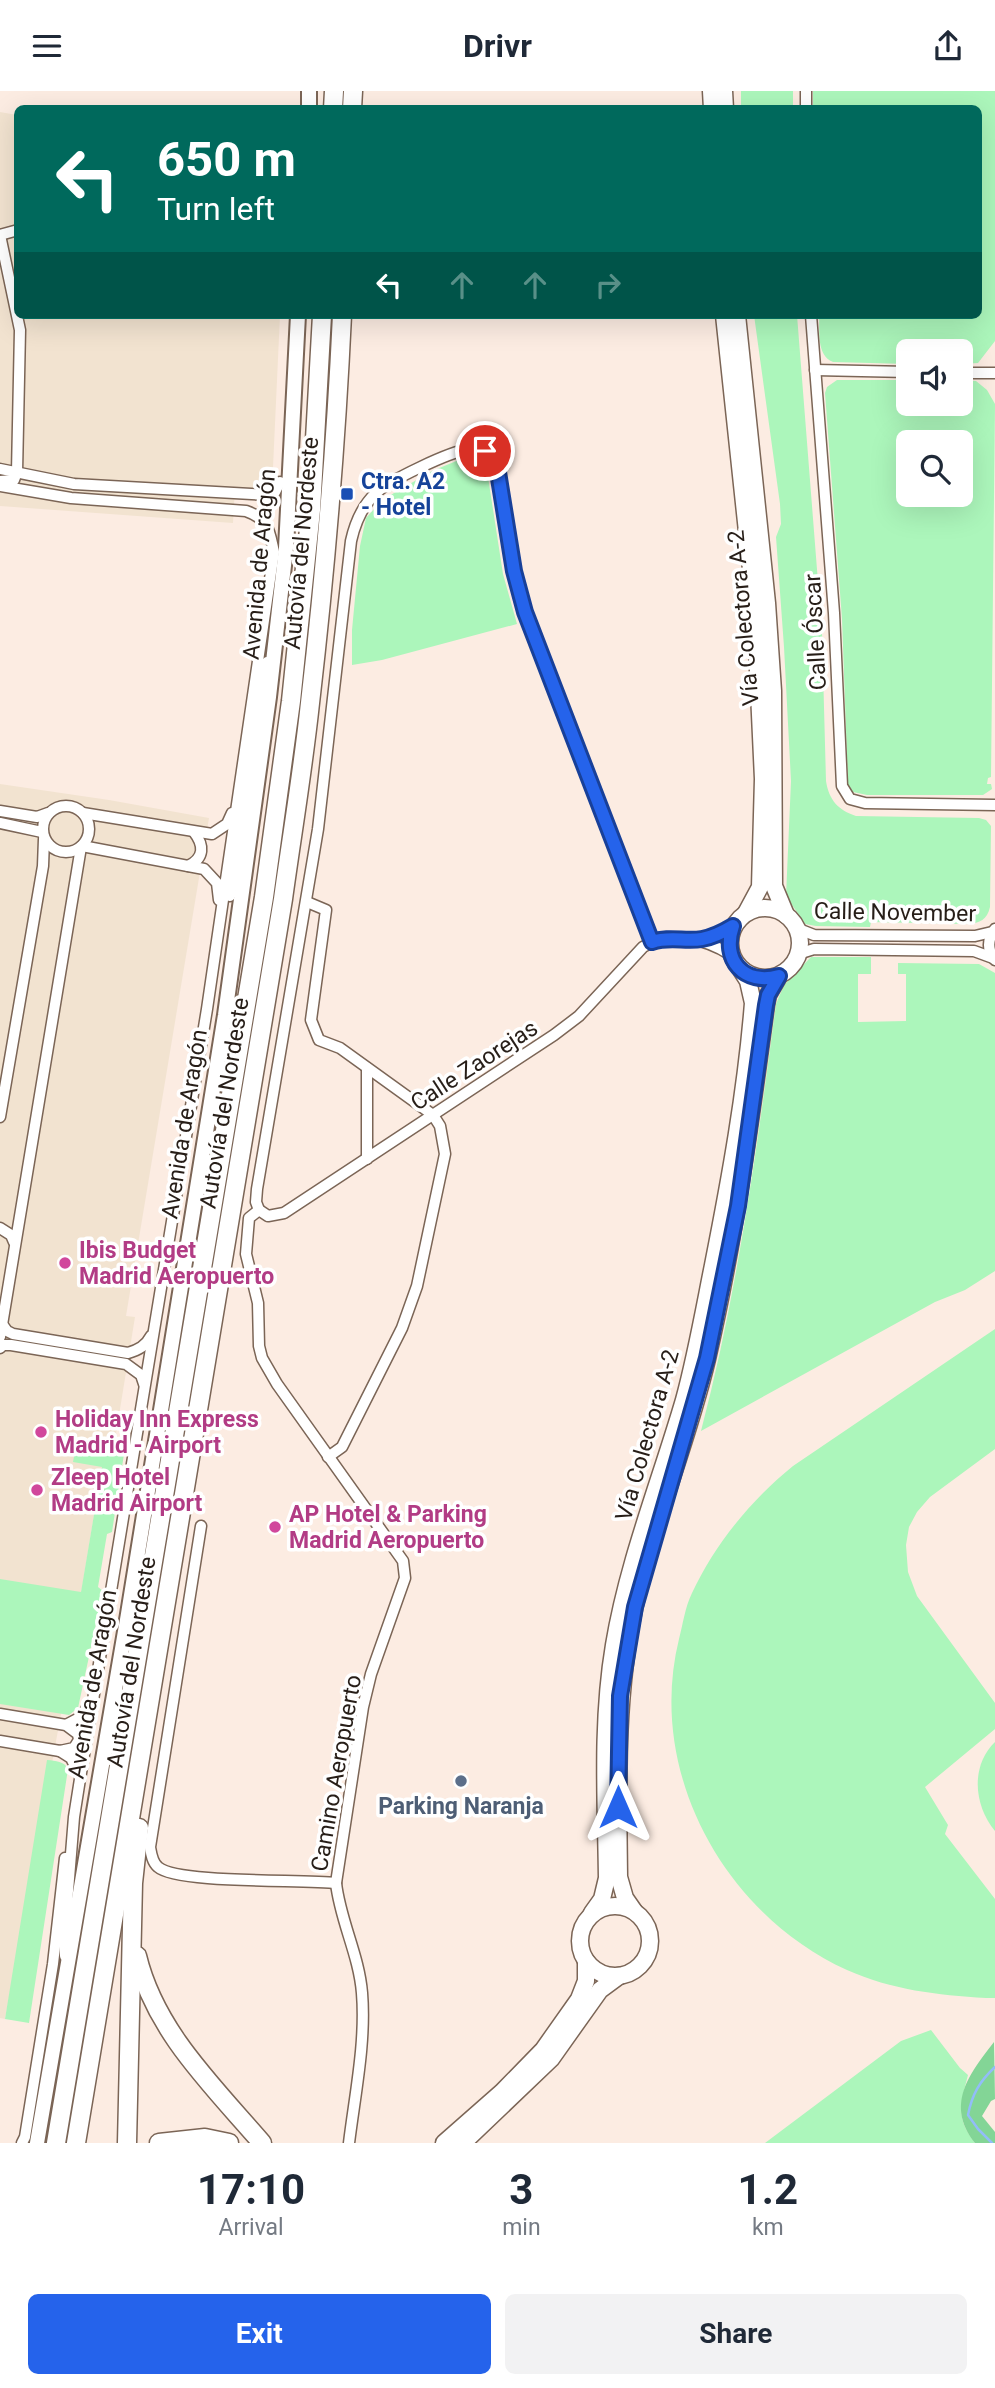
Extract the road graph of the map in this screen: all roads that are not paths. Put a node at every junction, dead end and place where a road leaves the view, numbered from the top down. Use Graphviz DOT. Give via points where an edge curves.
graph roads {
  1 [pos="0,235"];
  2 [pos="14,302"];
  3 [pos="18,319"];
  4 [pos="299,319"];
  5 [pos="322,319"];
  6 [pos="342,319"];
  7 [pos="724,319"];
  8 [pos="737,319"];
  9 [pos="811,319"];
  10 [pos="995,368"];
  11 [pos="815,370"];
  12 [pos="896,372"];
  13 [pos="973,373"];
  14 [pos="994,373"];
  15 [pos="995,380"];
  16 [pos="0,469"];
  17 [pos="16,472"];
  18 [pos="0,481"];
  19 [pos="280,482"];
  20 [pos="0,487"];
  21 [pos="280,550"];
  22 [pos="238,796"];
  23 [pos="995,805"];
  24 [pos="0,811"];
  25 [pos="49,813"];
  26 [pos="83,813"];
  27 [pos="0,823"];
  28 [pos="194,832"];
  29 [pos="43,835"];
  30 [pos="82,847"];
  31 [pos="188,866"];
  32 [pos="307,902"];
  33 [pos="746,913"];
  34 [pos="791,922"];
  35 [pos="733,926"];
  36 [pos="994,930"];
  37 [pos="701,940"];
  38 [pos="652,942"];
  39 [pos="216,946"];
  40 [pos="798,954"];
  41 [pos="731,955"];
  42 [pos="994,959"];
  43 [pos="741,970"];
  44 [pos="779,976"];
  45 [pos="207,1009"];
  46 [pos="367,1068"];
  47 [pos="433,1115"];
  48 [pos="0,1117"];
  49 [pos="368,1159"];
  50 [pos="259,1210"];
  51 [pos="0,1228"];
  52 [pos="14,1243"];
  53 [pos="2,1324"];
  54 [pos="155,1326"];
  55 [pos="0,1337"];
  56 [pos="0,1348"];
  57 [pos="145,1386"];
  58 [pos="328,1457"];
  59 [pos="201,1526"];
  60 [pos="163,1620"];
  61 [pos="94,1693"];
  62 [pos="0,1714"];
  63 [pos="66,1725"];
  64 [pos="0,1741"];
  65 [pos="61,1751"];
  66 [pos="80,1779"];
  67 [pos="74,1817"];
  68 [pos="133,1883"];
  69 [pos="336,1883"];
  70 [pos="635,1910"];
  71 [pos="592,1913"];
  72 [pos="586,1961"];
  73 [pos="66,1969"];
  74 [pos="619,1976"];
  75 [pos="128,2137"];
  76 [pos="177,2139"];
  77 [pos="22,2143"];
  78 [pos="37,2143"];
  79 [pos="56,2143"];
  80 [pos="76,2143"];
  81 [pos="159,2143"];
  82 [pos="210,2143"];
  83 [pos="229,2143"];
  84 [pos="262,2143"];
  85 [pos="349,2143"];
  86 [pos="444,2143"];
  87 [pos="463,2143"];
  1 -- 2 [label="street"];
  3 -- 17 [label="street"];
  4 -- 21 [label="street, Avenida de Aragón"];
  5 -- 79 [label="highway, Autovía del Nordeste" via="311,510 264,897"];
  6 -- 60 [label="highway, Autovía del Nordeste" via="330,512 310,705 281,912"];
  7 -- 33 [label="main road, Vía Colectora A-2" via="755,607 763,779 760,887"];
  8 -- 34 [label="main road, Vía Colectora A-2" via="767,603 775,776 774,886"];
  9 -- 11 [label="street, Calle Óscar"];
  10 -- 14 [label="street"];
  11 -- 12 [label="street"];
  11 -- 23 [label="street, Calle Óscar" via="842,786 850,799 865,803"];
  13 -- 14 [label="street"];
  14 -- 15 [label="street"];
  16 -- 17 [label="street"];
  17 -- 18 [label="street" via="15,480"];
  17 -- 19 [label="street" via="74,484 268,495"];
  20 -- 21 [label="street" via="71,498 246,511 266,523"];
  21 -- 22 [label="street"];
  21 -- 45 [label="street" via="237,858"];
  21 -- 73 [label="street, Avenida de Aragón" via="269,698 225,1015"];
  22 -- 28 [label="street" via="227,824 212,834"];
  22 -- 39 [label="street"];
  24 -- 25 [label="street" via="37,817"];
  25 -- 26 [label="street" via="66,806"];
  25 -- 29 [label="street"];
  26 -- 28 [label="street"];
  26 -- 30 [label="street" via="89,834"];
  27 -- 29 [label="street"];
  28 -- 31 [label="street" via="202,848"];
  29 -- 30 [label="street" via="48,845 61,852"];
  29 -- 48 [label="street" via="43,866"];
  30 -- 31 [label="street"];
  30 -- 52 [label="street"];
  31 -- 39 [label="street" via="204,869 217,883"];
  32 -- 38 [label="street" via="356,522 374,494 388,484 476,449 485,451 497,466 525,612"];
  32 -- 46 [label="street" via="326,910 311,1020 315,1034 319,1041 340,1048"];
  32 -- 50 [label="street" via="257,1189"];
  33 -- 34 [label="main road" via="762,908 779,911"];
  33 -- 35 [label="main road"];
  34 -- 36 [label="street, Calle November" via="814,935 975,936"];
  34 -- 40 [label="main road" via="799,936"];
  35 -- 37 [label="street"];
  35 -- 41 [label="main road"];
  36 -- 42 [label="street" via="988,945"];
  37 -- 38 [label="street"];
  37 -- 41 [label="street"];
  38 -- 47 [label="street, Calle Zaorejas" via="567,1026"];
  39 -- 45 [label="street"];
  40 -- 42 [label="street, Calle November" via="814,949 974,951"];
  40 -- 44 [label="main road"];
  41 -- 43 [label="main road"];
  43 -- 44 [label="main road" via="759,979"];
  43 -- 71 [label="main road, Vía Colectora A-2" via="753,1003 725,1204 692,1367 635,1555 614,1645 605,1737 607,1878 602,1899"];
  44 -- 70 [label="main road, Vía Colectora A-2" via="766,1005 740,1193 707,1358 647,1559 627,1648 618,1737 619,1877 625,1898"];
  45 -- 54 [label="street"];
  46 -- 47 [label="street"];
  46 -- 49 [label="street"];
  47 -- 49 [label="street, Calle Zaorejas"];
  47 -- 58 [label="street" via="445,1154 417,1286 402,1328 342,1447"];
  49 -- 50 [label="street, Calle Zaorejas" via="284,1213 268,1216"];
  50 -- 58 [label="street, Camino Aeropuerto" via="249,1219 246,1254 258,1303 262,1358"];
  51 -- 52 [label="street"];
  52 -- 53 [label="street"];
  53 -- 54 [label="street" via="13,1334 128,1353 148,1342"];
  53 -- 55 [label="street"];
  54 -- 57 [label="street"];
  56 -- 57 [label="street" via="11,1345 126,1364 141,1375"];
  57 -- 61 [label="street"];
  58 -- 69 [label="street, Camino Aeropuerto" via="406,1568 367,1688"];
  59 -- 69 [label="street" via="152,1857 168,1872 242,1881"];
  60 -- 68 [label="highway"];
  60 -- 80 [label="highway, Autovía del Nordeste"];
  61 -- 63 [label="street" via="83,1716"];
  61 -- 66 [label="street"];
  62 -- 63 [label="street"];
  63 -- 65 [label="street" via="79,1740 74,1748"];
  64 -- 65 [label="street"];
  65 -- 66 [label="street" via="78,1768"];
  66 -- 67 [label="street"];
  67 -- 73 [label="street" via="64,1940"];
  67 -- 77 [label="street"];
  68 -- 75 [label="highway"];
  68 -- 84 [label="highway" via="136,1950 156,2010 197,2068"];
  69 -- 85 [label="street, Camino Aeropuerto" via="362,1994"];
  70 -- 71 [label="main road" via="610,1905"];
  70 -- 74 [label="main road" via="648,1926 649,1951 634,1971"];
  71 -- 72 [label="main road" via="580,1932"];
  72 -- 74 [label="main road" via="604,1975"];
  72 -- 86 [label="main road" via="586,1981 579,1999 542,2050"];
  73 -- 78 [label="street, Avenida de Aragón"];
  74 -- 87 [label="main road" via="600,1990 551,2059"];
  76 -- 81 [label="highway"];
  76 -- 82 [label="highway"];
  76 -- 83 [label="highway"];
}
